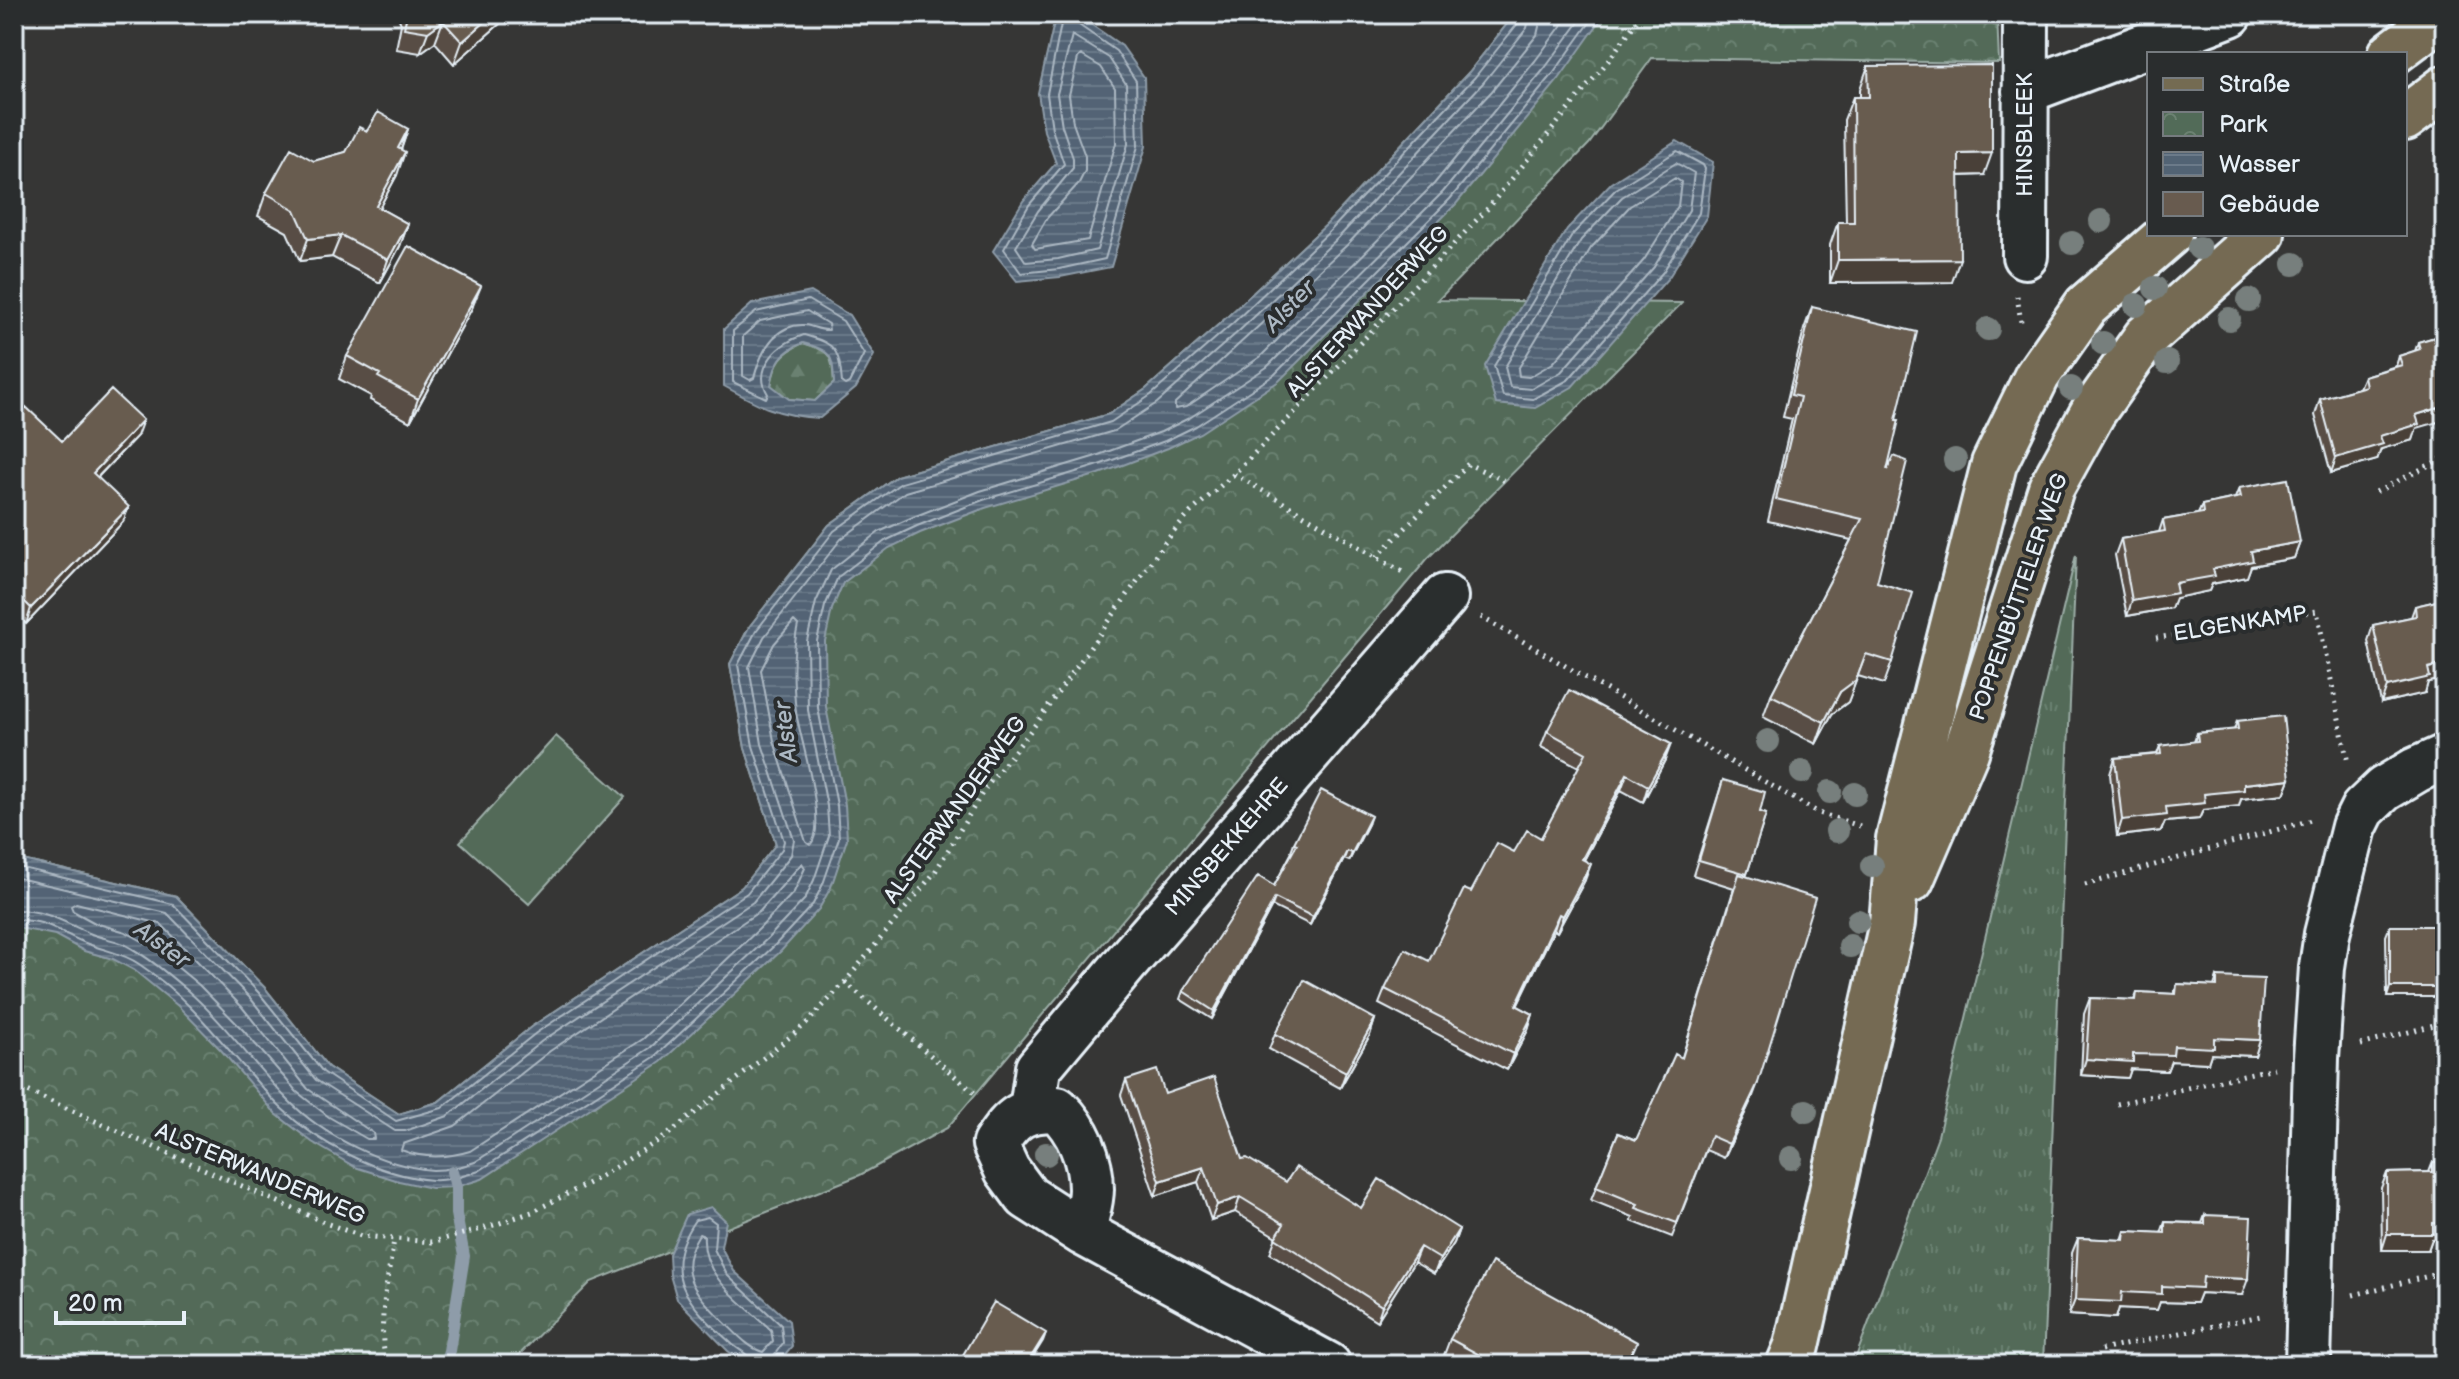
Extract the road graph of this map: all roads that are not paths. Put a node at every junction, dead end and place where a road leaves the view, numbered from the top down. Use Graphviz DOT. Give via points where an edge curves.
graph roads {
  1 [pos="2026,14"];
  2 [pos="2230,14"];
  3 [pos="2444,14"];
  4 [pos="2394,52"];
  5 [pos="2025,91"];
  6 [pos="2167,236"];
  7 [pos="2260,236"];
  8 [pos="2025,256"];
  9 [pos="1445,597"];
  10 [pos="2445,757"];
  11 [pos="1892,923"];
  12 [pos="1020,1116"];
  13 [pos="1083,1233"];
  14 [pos="1328,1365"];
  15 [pos="1789,1365"];
  16 [pos="2308,1365"];
  1 -- 5 [label="street, HINSBLEEK"];
  2 -- 5 [label="street"];
  3 -- 4 [label="main road"];
  5 -- 8 [label="street, HINSBLEEK"];
  6 -- 11 [label="main road, POPPENBÜTTELER WEG" via="2086,306 2037,376 1994,464 1899,839"];
  7 -- 11 [label="main road, POPPENBÜTTELER WEG" via="2146,337 2093,412 2051,488 1966,752"];
  9 -- 12 [label="street, MINSBEKKEHRE" via="1038,1068"];
  10 -- 16 [label="street" via="2384,789 2363,809 2325,945 2316,1058"];
  11 -- 15 [label="main road, POPPENBÜTTELER WEG"];
  12 -- 13 [label="street, MINSBEKKEHRE" via="995,1144 1007,1170 1027,1197"];
  12 -- 13 [label="street" via="1057,1109 1073,1125 1091,1190"];
  13 -- 14 [label="street, MINSBEKKEHRE"];
}
